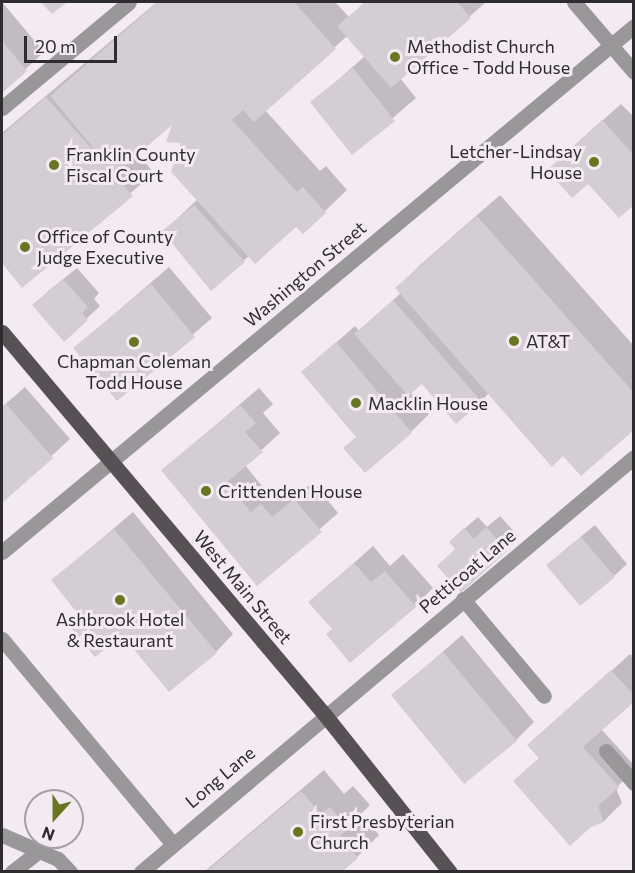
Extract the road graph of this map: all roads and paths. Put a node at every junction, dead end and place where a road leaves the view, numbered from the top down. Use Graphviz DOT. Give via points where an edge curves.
graph roads {
  1 [pos="129,2"];
  2 [pos="574,2"];
  3 [pos="633,26"];
  4 [pos="610,46"];
  5 [pos="633,72"];
  6 [pos="2,108"];
  7 [pos="2,332"];
  8 [pos="633,456"];
  9 [pos="110,460"];
  10 [pos="2,552"];
  11 [pos="463,599"];
  12 [pos="2,639"];
  13 [pos="544,696"];
  14 [pos="325,715"];
  15 [pos="606,751"];
  16 [pos="633,783"];
  17 [pos="2,835"];
  18 [pos="172,843"];
  19 [pos="39,850"];
  20 [pos="12,872"];
  21 [pos="70,872"];
  22 [pos="141,872"];
  23 [pos="450,872"];
  1 -- 6 [label="street"];
  2 -- 4 [label="street"];
  3 -- 4 [label="street, Washington Street"];
  4 -- 5 [label="street"];
  4 -- 9 [label="street, Washington Street"];
  7 -- 9 [label="main road, West Main Street"];
  8 -- 11 [label="street, Petticoat Lane"];
  9 -- 10 [label="street, Washington Street"];
  9 -- 14 [label="main road, West Main Street"];
  11 -- 13 [label="street"];
  11 -- 14 [label="street, Petticoat Lane"];
  12 -- 18 [label="street"];
  14 -- 18 [label="street, Long Lane"];
  14 -- 23 [label="main road, West Main Street"];
  15 -- 16 [label="street"];
  17 -- 19 [label="street"];
  18 -- 22 [label="street, Long Lane"];
  19 -- 20 [label="street"];
  19 -- 21 [label="street" via="58,859"];
}
